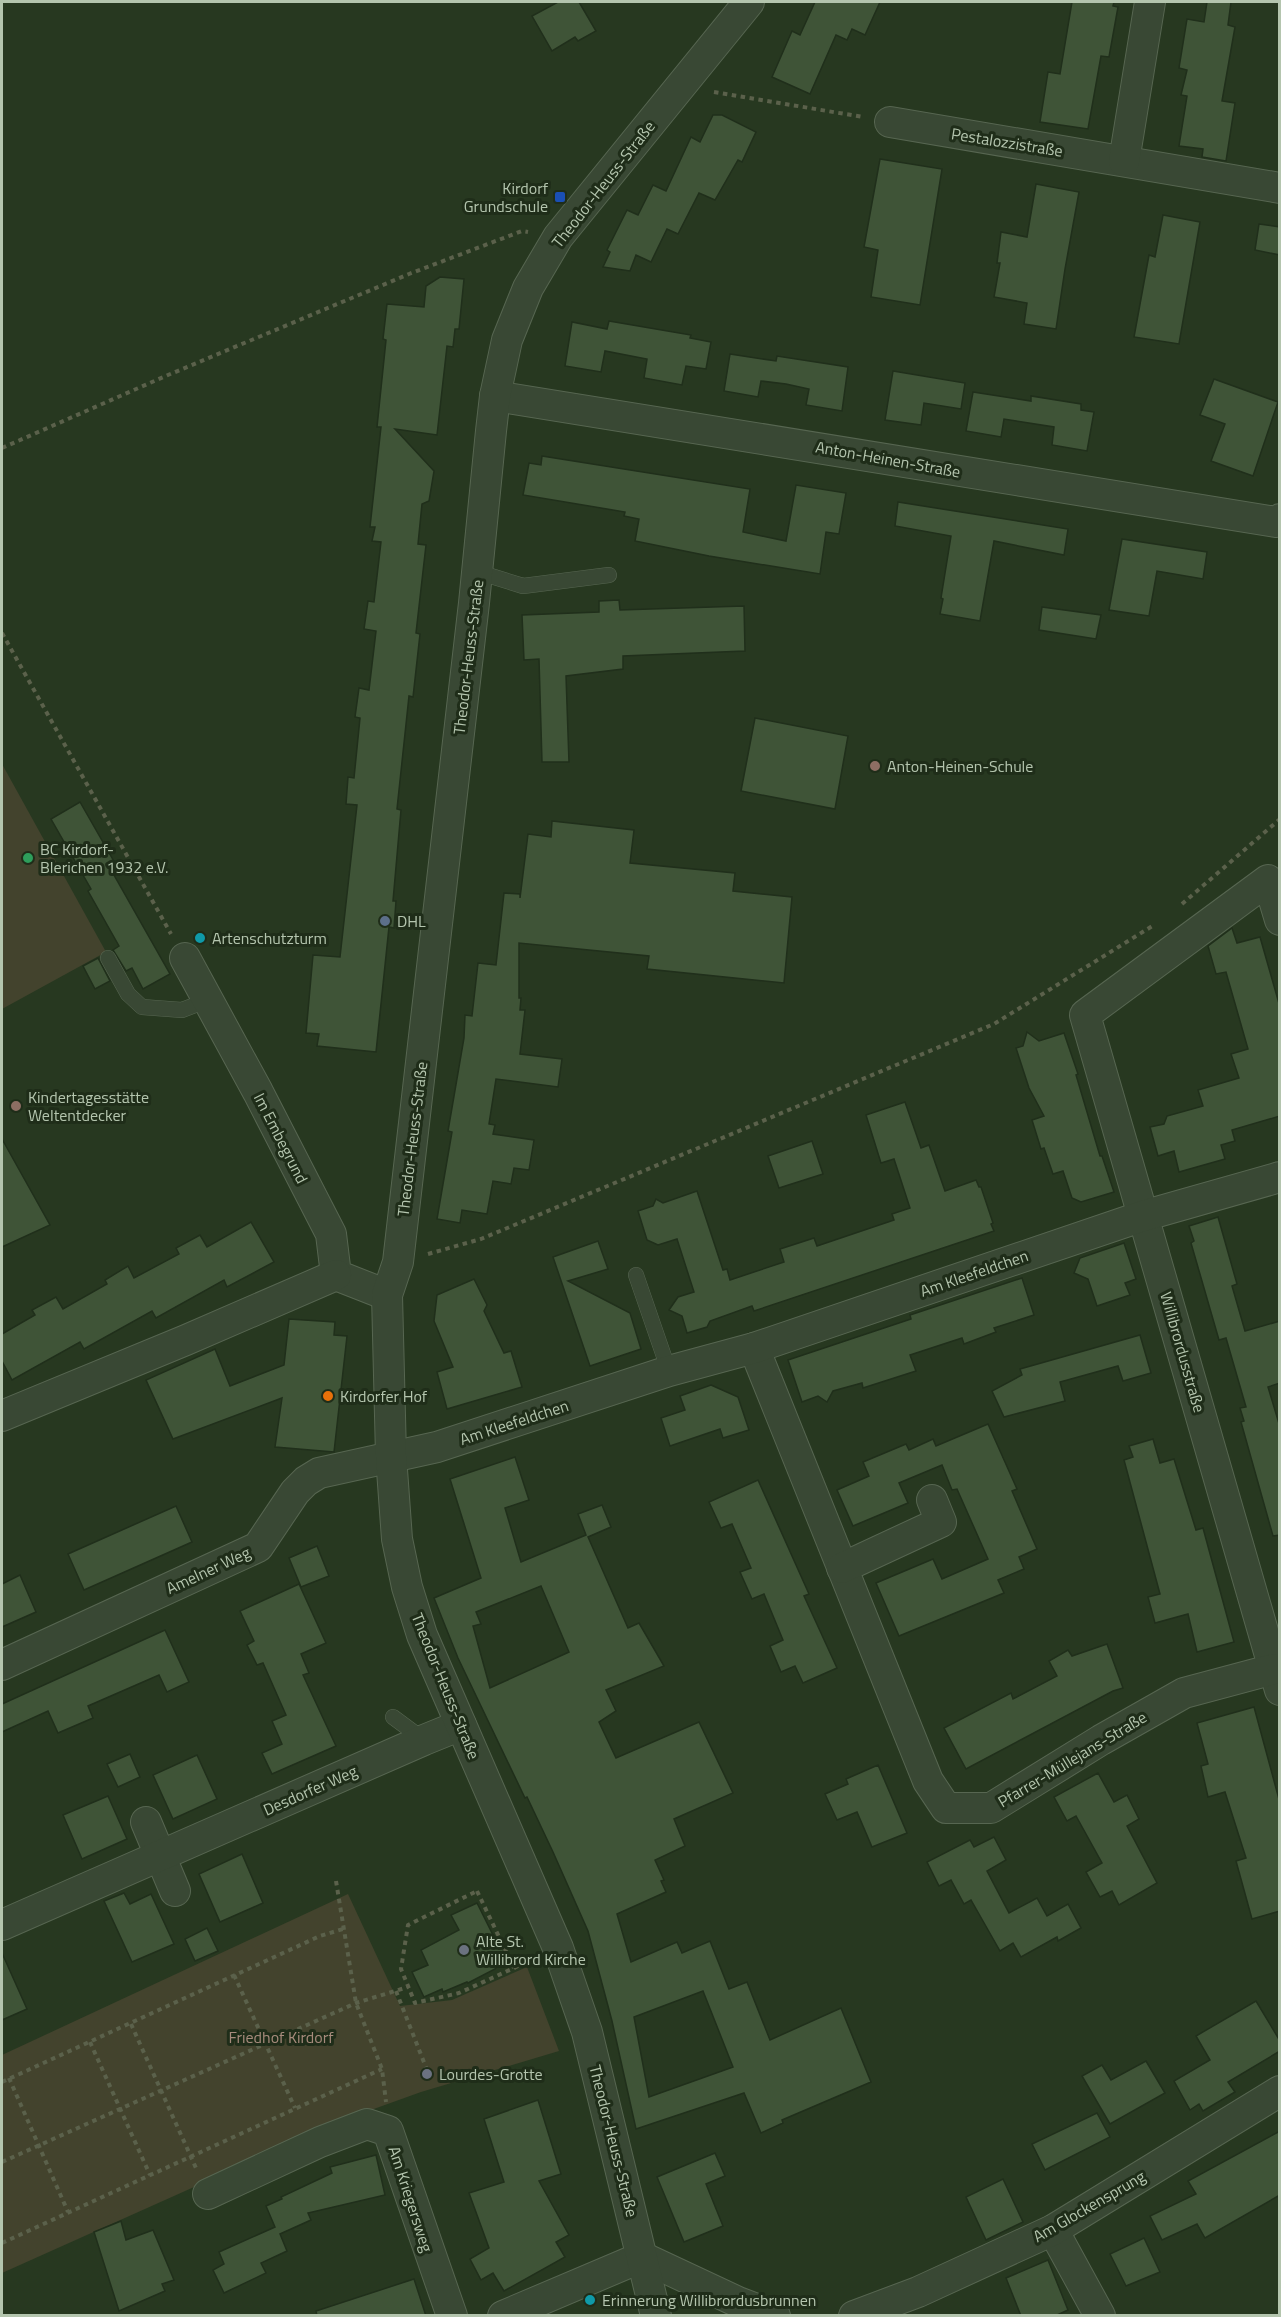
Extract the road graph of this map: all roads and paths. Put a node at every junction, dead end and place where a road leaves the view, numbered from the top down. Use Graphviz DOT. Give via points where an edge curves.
graph roads {
  1 [pos="749,2"];
  2 [pos="1150,2"];
  3 [pos="685,79"];
  4 [pos="890,122"];
  5 [pos="1124,161"];
  6 [pos="1280,188"];
  7 [pos="558,237"];
  8 [pos="495,396"];
  9 [pos="2,448"];
  10 [pos="1280,519"];
  11 [pos="478,572"];
  12 [pos="609,575"];
  13 [pos="2,633"];
  14 [pos="1280,819"];
  15 [pos="1177,909"];
  16 [pos="1280,920"];
  17 [pos="1158,922"];
  18 [pos="108,958"];
  19 [pos="185,958"];
  20 [pos="208,1000"];
  21 [pos="1280,1177"];
  22 [pos="1143,1216"];
  23 [pos="398,1262"];
  24 [pos="336,1275"];
  25 [pos="636,1275"];
  26 [pos="387,1295"];
  27 [pos="754,1348"];
  28 [pos="669,1371"];
  29 [pos="2,1416"];
  30 [pos="391,1456"];
  31 [pos="941,1522"];
  32 [pos="842,1568"];
  33 [pos="2,1665"];
  34 [pos="1277,1680"];
  35 [pos="393,1717"];
  36 [pos="461,1725"];
  37 [pos="424,1740"];
  38 [pos="146,1822"];
  39 [pos="160,1856"];
  40 [pos="336,1881"];
  41 [pos="175,1891"];
  42 [pos="2,1925"];
  43 [pos="344,1929"];
  44 [pos="234,1975"];
  45 [pos="408,1987"];
  46 [pos="396,1991"];
  47 [pos="356,2003"];
  48 [pos="131,2024"];
  49 [pos="90,2042"];
  50 [pos="265,2044"];
  51 [pos="382,2069"];
  52 [pos="427,2070"];
  53 [pos="9,2078"];
  54 [pos="2,2082"];
  55 [pos="161,2091"];
  56 [pos="1280,2091"];
  57 [pos="296,2108"];
  58 [pos="120,2109"];
  59 [pos="388,2131"];
  60 [pos="39,2145"];
  61 [pos="191,2156"];
  62 [pos="2,2162"];
  63 [pos="150,2175"];
  64 [pos="208,2194"];
  65 [pos="68,2212"];
  66 [pos="1053,2230"];
  67 [pos="2,2243"];
  68 [pos="642,2257"];
  69 [pos="452,2316"];
  70 [pos="503,2316"];
  71 [pos="656,2316"];
  72 [pos="776,2316"];
  73 [pos="854,2316"];
  74 [pos="1100,2316"];
  1 -- 3 [label="street, Theodor-Heuss-Straße"];
  2 -- 5 [label="street"];
  3 -- 4 [label="path" via="702,90"];
  3 -- 7 [label="street, Theodor-Heuss-Straße"];
  4 -- 5 [label="street, Pestalozzistraße"];
  5 -- 6 [label="street, Pestalozzistraße"];
  7 -- 8 [label="street, Theodor-Heuss-Straße" via="528,288 507,340"];
  7 -- 9 [label="path" via="522,231 409,274"];
  8 -- 10 [label="street, Anton-Heinen-Straße" via="1115,497 1276,522"];
  8 -- 11 [label="street, Theodor-Heuss-Straße"];
  11 -- 12 [label="lane" via="523,586"];
  11 -- 23 [label="street, Theodor-Heuss-Straße"];
  13 -- 19 [label="path"];
  14 -- 15 [label="path"];
  16 -- 22 [label="street, Willibrordusstraße" via="1268,880 1085,1015"];
  17 -- 23 [label="path" via="994,1024 482,1239"];
  18 -- 20 [label="lane" via="128,994 142,1007 182,1010"];
  19 -- 20 [label="street, Im Embegrund"];
  20 -- 24 [label="street, Im Embegrund" via="218,1033 331,1234"];
  21 -- 22 [label="street, Am Kleefeldchen"];
  22 -- 27 [label="street, Am Kleefeldchen"];
  22 -- 34 [label="street, Willibrordusstraße"];
  23 -- 26 [label="street, Theodor-Heuss-Straße"];
  24 -- 26 [label="street"];
  24 -- 29 [label="street"];
  25 -- 28 [label="lane"];
  26 -- 30 [label="street, Theodor-Heuss-Straße"];
  27 -- 28 [label="street, Am Kleefeldchen"];
  27 -- 32 [label="street, Pfarrer-Müllejans-Straße"];
  28 -- 30 [label="street, Am Kleefeldchen" via="437,1447"];
  30 -- 33 [label="street, Amelner Weg" via="319,1473 295,1492 258,1547"];
  30 -- 36 [label="street, Theodor-Heuss-Straße" via="397,1539 407,1587 422,1635"];
  31 -- 32 [label="street"];
  32 -- 34 [label="street, Pfarrer-Müllejans-Straße" via="928,1781 946,1808 991,1808 1184,1693"];
  35 -- 37 [label="lane"];
  36 -- 37 [label="street, Desdorfer Weg"];
  36 -- 68 [label="street, Theodor-Heuss-Straße" via="555,1940 587,2032"];
  37 -- 39 [label="street, Desdorfer Weg"];
  38 -- 39 [label="street"];
  39 -- 41 [label="street"];
  39 -- 42 [label="street, Desdorfer Weg"];
  40 -- 43 [label="path"];
  43 -- 44 [label="path"];
  43 -- 47 [label="path"];
  44 -- 48 [label="path"];
  44 -- 50 [label="path"];
  45 -- 45 [label="path" via="415,2003 459,1993 514,1968 477,1891 408,1925 400,1969"];
  45 -- 46 [label="path"];
  46 -- 47 [label="path"];
  46 -- 52 [label="path"];
  47 -- 50 [label="path"];
  47 -- 51 [label="path"];
  48 -- 49 [label="path"];
  48 -- 55 [label="path"];
  49 -- 53 [label="path"];
  49 -- 58 [label="path"];
  50 -- 55 [label="path"];
  50 -- 57 [label="path"];
  51 -- 57 [label="path"];
  51 -- 59 [label="path"];
  53 -- 54 [label="path"];
  53 -- 60 [label="path"];
  55 -- 58 [label="path"];
  55 -- 61 [label="path"];
  56 -- 66 [label="street, Am Glockensprung"];
  57 -- 61 [label="path"];
  58 -- 60 [label="path"];
  58 -- 63 [label="path"];
  59 -- 64 [label="street, Am Kriegersweg" via="367,2124"];
  59 -- 69 [label="street, Am Kriegersweg"];
  60 -- 62 [label="path"];
  60 -- 65 [label="path"];
  61 -- 63 [label="path"];
  63 -- 65 [label="path"];
  65 -- 67 [label="path"];
  66 -- 73 [label="street, Am Glockensprung" via="918,2292"];
  66 -- 74 [label="street"];
  68 -- 70 [label="street"];
  68 -- 71 [label="street, Theodor-Heuss-Straße"];
  68 -- 72 [label="street"];
}
